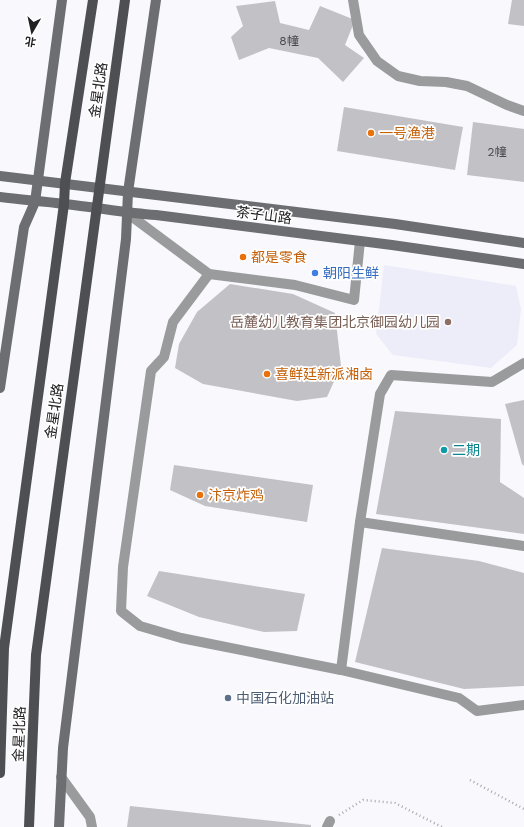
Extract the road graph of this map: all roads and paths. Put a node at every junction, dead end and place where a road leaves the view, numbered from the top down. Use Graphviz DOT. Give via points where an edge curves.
graph roads {
  1 [pos="62,0"];
  2 [pos="92,0"];
  3 [pos="125,0"];
  4 [pos="156,0"];
  5 [pos="353,0"];
  6 [pos="524,111"];
  7 [pos="0,176"];
  8 [pos="37,181"];
  9 [pos="65,183"];
  10 [pos="98,188"];
  11 [pos="128,192"];
  12 [pos="0,197"];
  13 [pos="35,202"];
  14 [pos="64,204"];
  15 [pos="96,208"];
  16 [pos="127,214"];
  17 [pos="360,241"];
  18 [pos="524,243"];
  19 [pos="524,264"];
  20 [pos="209,274"];
  21 [pos="524,362"];
  22 [pos="0,388"];
  23 [pos="360,522"];
  24 [pos="524,546"];
  25 [pos="341,670"];
  26 [pos="524,705"];
  27 [pos="0,773"];
  28 [pos="61,777"];
  29 [pos="470,780"];
  30 [pos="524,809"];
  31 [pos="328,824"];
  32 [pos="29,827"];
  33 [pos="59,827"];
  34 [pos="92,827"];
  35 [pos="442,827"];
  1 -- 8 [label="street"];
  2 -- 9 [label="main road, 金星北路"];
  3 -- 10 [label="main road, 金星北路"];
  4 -- 11 [label="street"];
  5 -- 6 [label="street" via="359,34 377,62 398,76 467,86"];
  7 -- 8 [label="street, 茶子山路"];
  8 -- 9 [label="street, 茶子山路"];
  8 -- 13 [label="street"];
  9 -- 10 [label="street, 茶子山路"];
  9 -- 14 [label="main road, 金星北路"];
  10 -- 11 [label="street, 茶子山路"];
  10 -- 15 [label="main road, 金星北路"];
  11 -- 16 [label="street"];
  11 -- 18 [label="street, 茶子山路" via="395,224"];
  12 -- 13 [label="street, 茶子山路"];
  13 -- 14 [label="street, 茶子山路"];
  13 -- 22 [label="street" via="24,227"];
  14 -- 15 [label="street, 茶子山路"];
  14 -- 27 [label="main road, 金星北路" via="4,648"];
  15 -- 16 [label="street, 茶子山路"];
  15 -- 32 [label="main road, 金星北路" via="36,655"];
  16 -- 17 [label="street, 茶子山路" via="164,216"];
  16 -- 20 [label="street"];
  16 -- 28 [label="street"];
  17 -- 19 [label="street, 茶子山路"];
  17 -- 20 [label="street" via="354,300 295,285"];
  20 -- 25 [label="street" via="173,322 164,357 151,372 123,567 121,611 140,626 180,638"];
  21 -- 23 [label="street" via="492,382 391,375 380,394"];
  23 -- 24 [label="street"];
  23 -- 25 [label="street"];
  25 -- 26 [label="street" via="459,698 477,711"];
  28 -- 33 [label="street"];
  28 -- 34 [label="street" via="90,817"];
  29 -- 30 [label="path"];
  31 -- 35 [label="path" via="363,800 396,803"];
}
